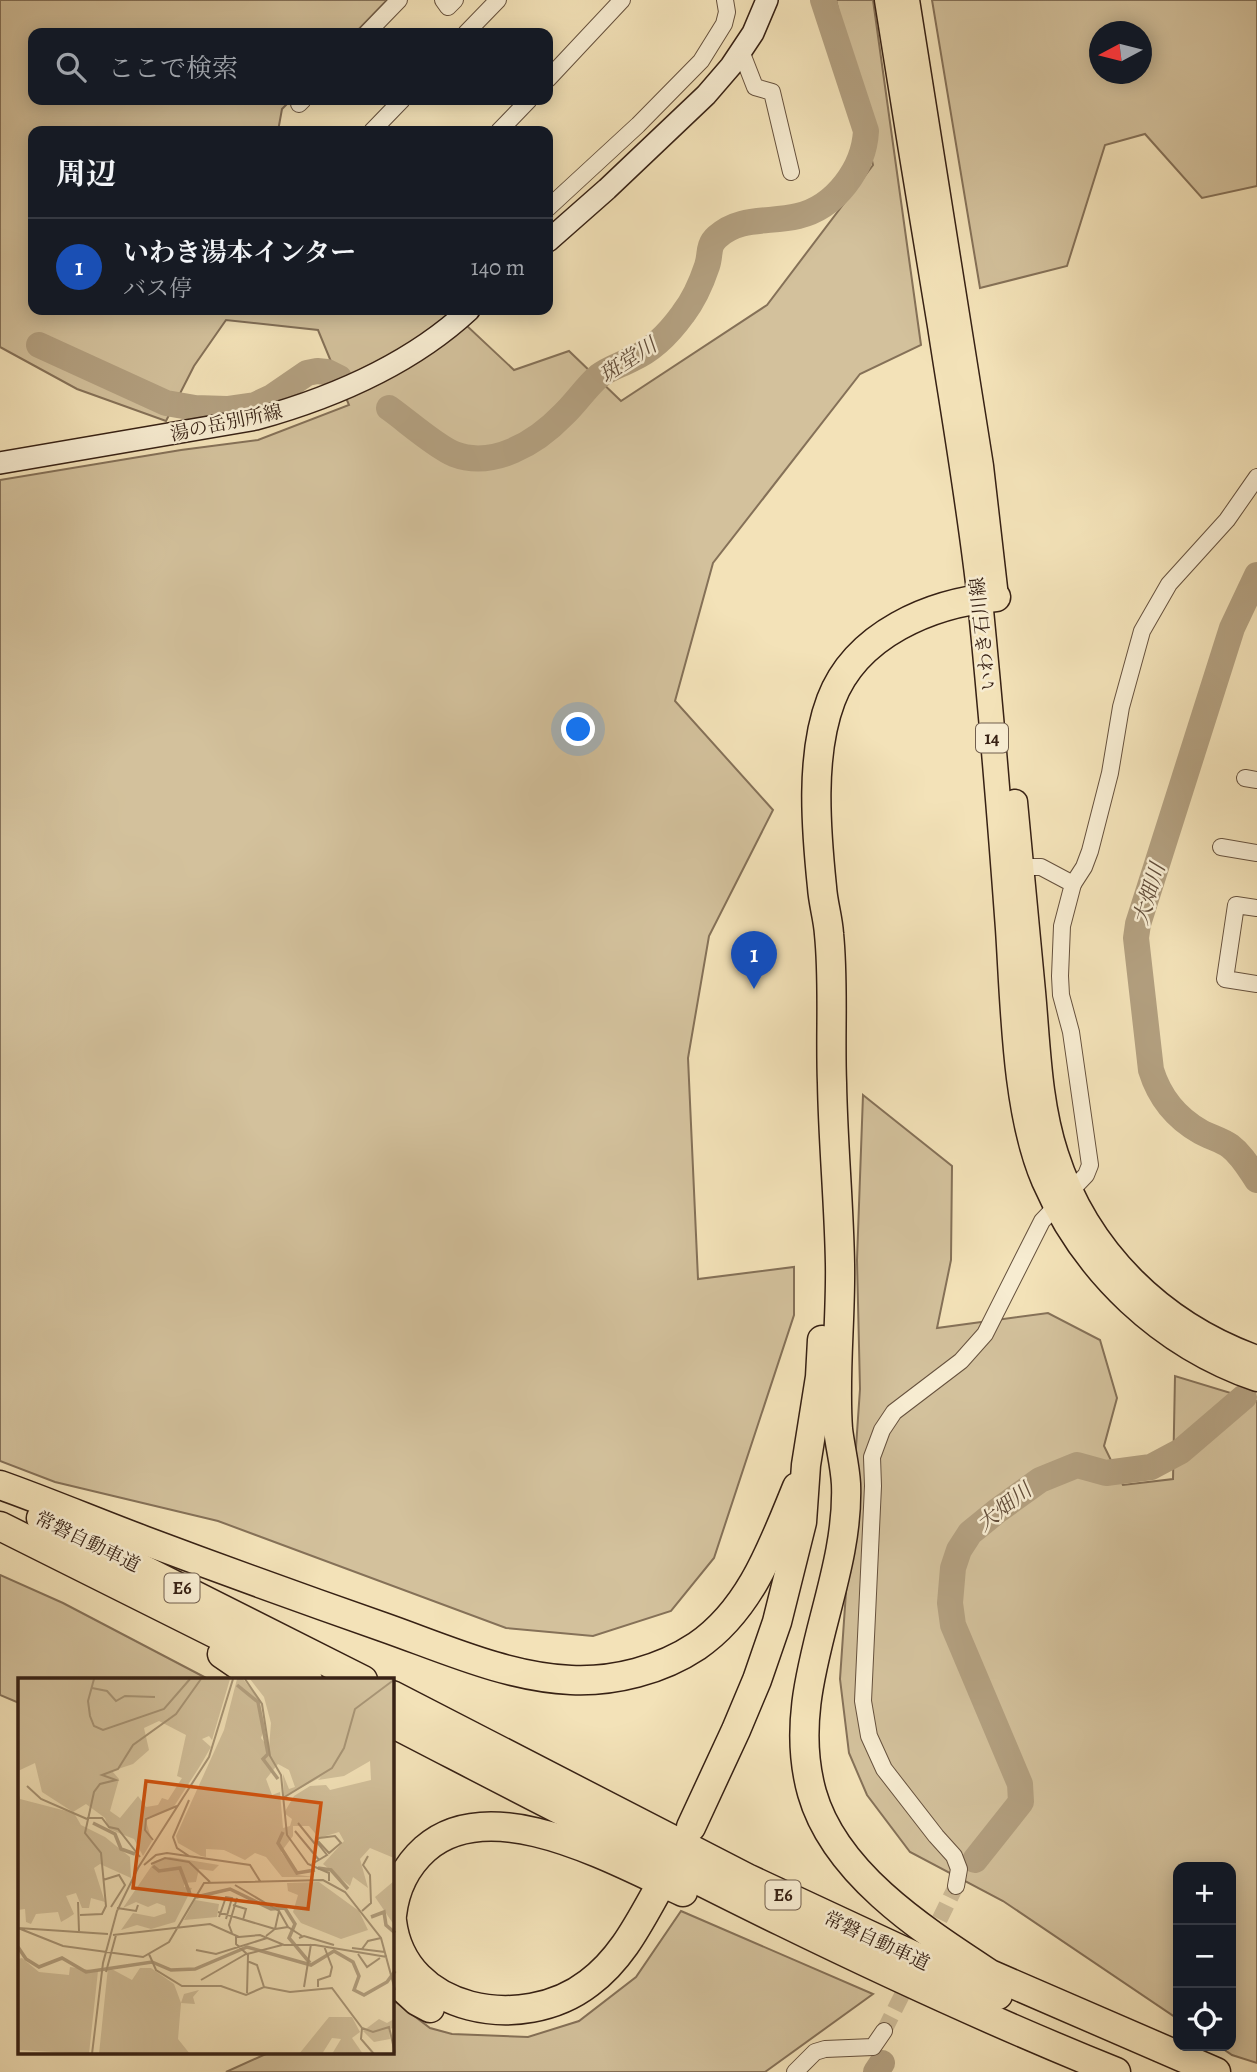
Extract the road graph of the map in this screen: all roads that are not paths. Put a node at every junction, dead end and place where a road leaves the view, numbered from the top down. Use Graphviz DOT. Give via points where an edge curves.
graph roads {
  1 [pos="399,0"];
  2 [pos="443,0"];
  3 [pos="456,0"];
  4 [pos="498,0"];
  5 [pos="622,0"];
  6 [pos="724,0"];
  7 [pos="767,0"];
  8 [pos="887,0"];
  9 [pos="907,0"];
  10 [pos="372,28"];
  11 [pos="471,28"];
  12 [pos="741,51"];
  13 [pos="553,74"];
  14 [pos="397,105"];
  15 [pos="524,105"];
  16 [pos="638,125"];
  17 [pos="377,126"];
  18 [pos="504,126"];
  19 [pos="655,144"];
  20 [pos="791,172"];
  21 [pos="553,203"];
  22 [pos="553,236"];
  23 [pos="463,315"];
  24 [pos="0,463"];
  25 [pos="1257,477"];
  26 [pos="988,598"];
  27 [pos="1221,847"];
  28 [pos="1257,853"];
  29 [pos="1012,867"];
  30 [pos="1073,884"];
  31 [pos="822,891"];
  32 [pos="1257,908"];
  33 [pos="1257,984"];
  34 [pos="1064,1199"];
  35 [pos="1257,1358"];
  36 [pos="1257,1379"];
  37 [pos="838,1427"];
  38 [pos="806,1465"];
  39 [pos="0,1485"];
  40 [pos="0,1499"];
  41 [pos="0,1526"];
  42 [pos="0,1540"];
  43 [pos="257,1678"];
  44 [pos="304,1678"];
  45 [pos="359,1678"];
  46 [pos="394,1696"];
  47 [pos="394,1724"];
  48 [pos="956,1886"];
  49 [pos="394,1905"];
  50 [pos="394,1935"];
  51 [pos="394,1980"];
  52 [pos="989,2019"];
  53 [pos="884,2031"];
  54 [pos="795,2072"];
  55 [pos="1116,2072"];
  56 [pos="1184,2072"];
  57 [pos="1216,2072"];
  1 -- 10 [label="street"];
  2 -- 3 [label="street" via="448,7"];
  4 -- 11 [label="street"];
  5 -- 13 [label="street"];
  6 -- 16 [label="street" via="724,24 701,61"];
  7 -- 12 [label="main road"];
  8 -- 26 [label="main road, いわき石川線 / 14"];
  9 -- 26 [label="main road, いわき石川線 / 14" via="981,466"];
  12 -- 19 [label="main road" via="706,95"];
  12 -- 20 [label="street" via="755,87 772,92"];
  14 -- 17 [label="street"];
  15 -- 18 [label="street"];
  16 -- 19 [label="street"];
  16 -- 21 [label="street"];
  19 -- 22 [label="main road"];
  23 -- 24 [label="main road, 湯の岳別所線" via="417,351 283,412"];
  25 -- 30 [label="street" via="1227,520 1169,584 1142,631 1090,851"];
  26 -- 29 [label="main road, いわき石川線 / 14"];
  26 -- 31 [label="highway" via="891,629 859,657 833,695 819,759"];
  27 -- 28 [label="street"];
  29 -- 30 [label="street" via="1041,867"];
  29 -- 34 [label="main road, いわき石川線 / 14" via="1012,998 1022,1090 1042,1176"];
  30 -- 34 [label="street" via="1062,926 1061,995 1071,1032 1090,1165"];
  31 -- 37 [label="highway" via="829,934 840,1262"];
  31 -- 38 [label="highway" via="814,934 825,1303 820,1377"];
  32 -- 33 [label="street" via="1236,905 1225,979"];
  34 -- 35 [label="main road, いわき石川線 / 14" via="1133,1282 1167,1311"];
  34 -- 36 [label="main road, いわき石川線 / 14" via="1069,1229 1096,1269 1144,1316 1195,1352"];
  34 -- 48 [label="street" via="1042,1221 985,1334 961,1361 894,1412 872,1457 863,1701 869,1736 884,1769 954,1856 959,1869"];
  37 -- 38 [label="highway" via="791,1628 747,1748 698,1830 777,1622 802,1522"];
  37 -- 57 [label="highway" via="845,1513 831,1595 806,1694 803,1750 813,1797 835,1843 882,1895 990,1974"];
  38 -- 39 [label="highway" via="748,1594 717,1629 676,1658 632,1675 588,1681 530,1675 478,1661"];
  40 -- 45 [label="highway, 常磐自動車道 / E6"];
  41 -- 44 [label="highway, 常磐自動車道 / E6"];
  42 -- 43 [label="highway" via="204,1642"];
  46 -- 56 [label="highway, 常磐自動車道 / E6" via="760,1884 1026,2008"];
  47 -- 52 [label="highway, 常磐自動車道 / E6" via="738,1900"];
  49 -- 52 [label="highway" via="406,1870 430,1845 467,1830 525,1830 573,1843"];
  50 -- 51 [label="highway" via="407,1964 450,2000 506,2011 523,2009 555,2001 588,1984 614,1960 664,1897 628,1969 610,1988 587,2004 542,2022 496,2026 455,2020 417,2000"];
  52 -- 55 [label="highway, 常磐自動車道 / E6"];
  53 -- 54 [label="street" via="873,2047 815,2052"];
}
